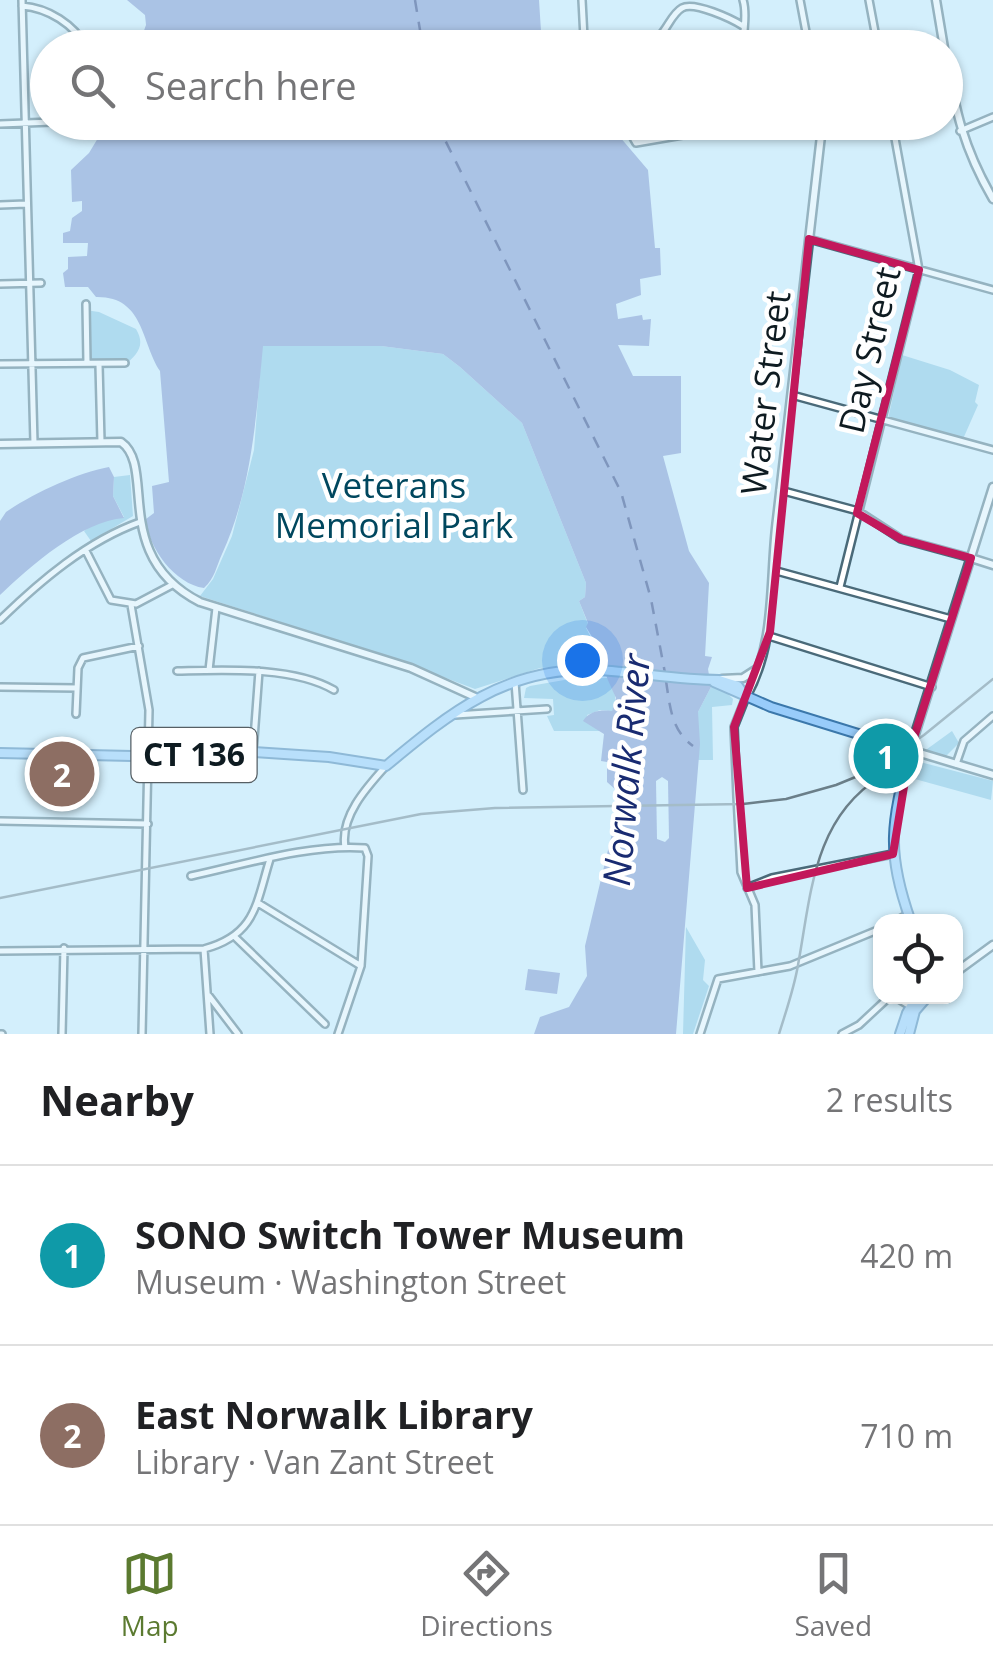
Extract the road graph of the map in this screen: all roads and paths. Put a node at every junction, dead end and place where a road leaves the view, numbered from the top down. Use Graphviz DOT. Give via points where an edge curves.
graph roads {
  1 [pos="582,0"];
  2 [pos="743,0"];
  3 [pos="800,0"];
  4 [pos="870,0"];
  5 [pos="936,0"];
  6 [pos="22,3"];
  7 [pos="743,26"];
  8 [pos="71,30"];
  9 [pos="584,30"];
  10 [pos="666,30"];
  11 [pos="743,30"];
  12 [pos="806,30"];
  13 [pos="875,30"];
  14 [pos="941,30"];
  15 [pos="993,116"];
  16 [pos="0,124"];
  17 [pos="25,124"];
  18 [pos="30,124"];
  19 [pos="963,129"];
  20 [pos="963,138"];
  21 [pos="820,140"];
  22 [pos="895,140"];
  23 [pos="992,195"];
  24 [pos="0,204"];
  25 [pos="26,204"];
  26 [pos="809,238"];
  27 [pos="919,270"];
  28 [pos="28,283"];
  29 [pos="0,284"];
  30 [pos="41,284"];
  31 [pos="993,290"];
  32 [pos="86,304"];
  33 [pos="30,363"];
  34 [pos="87,363"];
  35 [pos="125,363"];
  36 [pos="0,364"];
  37 [pos="98,364"];
  38 [pos="792,395"];
  39 [pos="882,420"];
  40 [pos="102,442"];
  41 [pos="34,443"];
  42 [pos="0,444"];
  43 [pos="993,450"];
  44 [pos="993,487"];
  45 [pos="780,490"];
  46 [pos="858,512"];
  47 [pos="140,522"];
  48 [pos="86,550"];
  49 [pos="971,558"];
  50 [pos="993,564"];
  51 [pos="773,570"];
  52 [pos="172,585"];
  53 [pos="840,587"];
  54 [pos="131,605"];
  55 [pos="216,608"];
  56 [pos="951,619"];
  57 [pos="0,620"];
  58 [pos="769,636"];
  59 [pos="138,646"];
  60 [pos="762,664"];
  61 [pos="177,670"];
  62 [pos="209,670"];
  63 [pos="259,672"];
  64 [pos="714,680"];
  65 [pos="516,682"];
  66 [pos="932,686"];
  67 [pos="0,687"];
  68 [pos="76,688"];
  69 [pos="334,690"];
  70 [pos="475,697"];
  71 [pos="746,697"];
  72 [pos="547,709"];
  73 [pos="519,711"];
  74 [pos="76,714"];
  75 [pos="447,715"];
  76 [pos="993,716"];
  77 [pos="910,750"];
  78 [pos="253,752"];
  79 [pos="0,753"];
  80 [pos="148,756"];
  81 [pos="956,764"];
  82 [pos="386,766"];
  83 [pos="993,774"];
  84 [pos="523,790"];
  85 [pos="0,821"];
  86 [pos="148,824"];
  87 [pos="345,847"];
  88 [pos="893,854"];
  89 [pos="270,858"];
  90 [pos="191,876"];
  91 [pos="747,888"];
  92 [pos="258,903"];
  93 [pos="909,914"];
  94 [pos="873,931"];
  95 [pos="234,937"];
  96 [pos="993,945"];
  97 [pos="64,948"];
  98 [pos="146,948"];
  99 [pos="204,949"];
  100 [pos="0,951"];
  101 [pos="361,966"];
  102 [pos="963,967"];
  103 [pos="758,972"];
  104 [pos="208,993"];
  105 [pos="882,1004"];
  106 [pos="913,1004"];
  107 [pos="913,1004"];
  108 [pos="324,1024"];
  109 [pos="62,1034"];
  110 [pos="142,1034"];
  111 [pos="210,1034"];
  112 [pos="238,1034"];
  113 [pos="338,1034"];
  114 [pos="700,1034"];
  115 [pos="842,1034"];
  116 [pos="900,1034"];
  117 [pos="908,1034"];
  1 -- 9 [label="street"];
  2 -- 7 [label="street"];
  3 -- 12 [label="street"];
  4 -- 13 [label="street"];
  5 -- 14 [label="main road"];
  6 -- 8 [label="street" via="47,10"];
  6 -- 17 [label="street"];
  7 -- 10 [label="street" via="685,7"];
  7 -- 11 [label="street"];
  15 -- 19 [label="street"];
  16 -- 17 [label="street"];
  17 -- 18 [label="street"];
  17 -- 25 [label="street"];
  20 -- 23 [label="main road"];
  21 -- 26 [label="main road, Water Street"];
  22 -- 27 [label="street, Day Street"];
  24 -- 25 [label="street"];
  25 -- 28 [label="street"];
  26 -- 27 [label="street"];
  26 -- 38 [label="main road, Water Street"];
  27 -- 31 [label="street"];
  27 -- 39 [label="street, Day Street"];
  28 -- 29 [label="street"];
  28 -- 30 [label="street"];
  28 -- 33 [label="street"];
  32 -- 34 [label="street"];
  33 -- 34 [label="street"];
  33 -- 36 [label="street"];
  33 -- 41 [label="street"];
  34 -- 37 [label="street"];
  35 -- 37 [label="street"];
  37 -- 40 [label="street"];
  38 -- 39 [label="street"];
  38 -- 45 [label="main road, Water Street"];
  39 -- 43 [label="street"];
  39 -- 46 [label="street, Day Street"];
  40 -- 41 [label="main road"];
  40 -- 47 [label="main road" via="126,445"];
  41 -- 42 [label="main road"];
  44 -- 49 [label="main road"];
  45 -- 46 [label="street"];
  45 -- 51 [label="main road, Water Street"];
  46 -- 49 [label="street" via="901,539"];
  46 -- 53 [label="street, Day Street"];
  47 -- 48 [label="street"];
  47 -- 52 [label="main road" via="150,554"];
  48 -- 54 [label="street" via="106,594"];
  48 -- 57 [label="street"];
  49 -- 50 [label="main road"];
  49 -- 56 [label="main road"];
  51 -- 53 [label="street"];
  51 -- 58 [label="main road, Water Street"];
  52 -- 54 [label="street"];
  52 -- 55 [label="main road"];
  53 -- 56 [label="street"];
  54 -- 59 [label="street"];
  55 -- 62 [label="street"];
  55 -- 70 [label="main road" via="411,668"];
  56 -- 66 [label="main road"];
  58 -- 60 [label="main road, Water Street"];
  58 -- 66 [label="street"];
  59 -- 68 [label="street" via="83,658"];
  59 -- 80 [label="street" via="149,710"];
  60 -- 64 [label="main road" via="743,678"];
  60 -- 71 [label="main road, Water Street"];
  61 -- 62 [label="street"];
  62 -- 63 [label="street"];
  63 -- 69 [label="street"];
  63 -- 78 [label="street"];
  64 -- 65 [label="main road" via="570,670"];
  64 -- 71 [label="main road"];
  65 -- 70 [label="main road"];
  65 -- 73 [label="street"];
  66 -- 77 [label="main road"];
  67 -- 68 [label="street"];
  68 -- 74 [label="street"];
  70 -- 75 [label="main road"];
  71 -- 77 [label="main road"];
  71 -- 91 [label="street" via="734,727"];
  72 -- 73 [label="street"];
  73 -- 75 [label="street"];
  73 -- 84 [label="street"];
  75 -- 82 [label="main road"];
  76 -- 81 [label="street" via="964,742"];
  77 -- 81 [label="main road"];
  77 -- 88 [label="main road"];
  78 -- 80 [label="main road, CT 136"];
  78 -- 82 [label="main road, CT 136"];
  79 -- 80 [label="main road, CT 136"];
  80 -- 86 [label="street"];
  81 -- 83 [label="main road"];
  82 -- 87 [label="street" via="354,808"];
  85 -- 86 [label="street"];
  86 -- 98 [label="street"];
  87 -- 89 [label="street"];
  87 -- 101 [label="street" via="366,848 368,856"];
  88 -- 91 [label="street"];
  88 -- 93 [label="main road"];
  89 -- 90 [label="street"];
  89 -- 92 [label="street"];
  91 -- 103 [label="street" via="755,905"];
  92 -- 95 [label="street"];
  92 -- 101 [label="street"];
  94 -- 103 [label="street" via="790,966"];
  95 -- 99 [label="street"];
  95 -- 108 [label="street"];
  96 -- 102 [label="main road"];
  97 -- 98 [label="street"];
  97 -- 100 [label="street"];
  97 -- 109 [label="street"];
  98 -- 99 [label="street"];
  98 -- 110 [label="street"];
  99 -- 104 [label="street"];
  101 -- 113 [label="street"];
  103 -- 114 [label="street" via="718,978"];
  104 -- 111 [label="street"];
  104 -- 112 [label="street"];
  105 -- 115 [label="street"];
  106 -- 116 [label="main road"];
  107 -- 117 [label="main road"];
}
